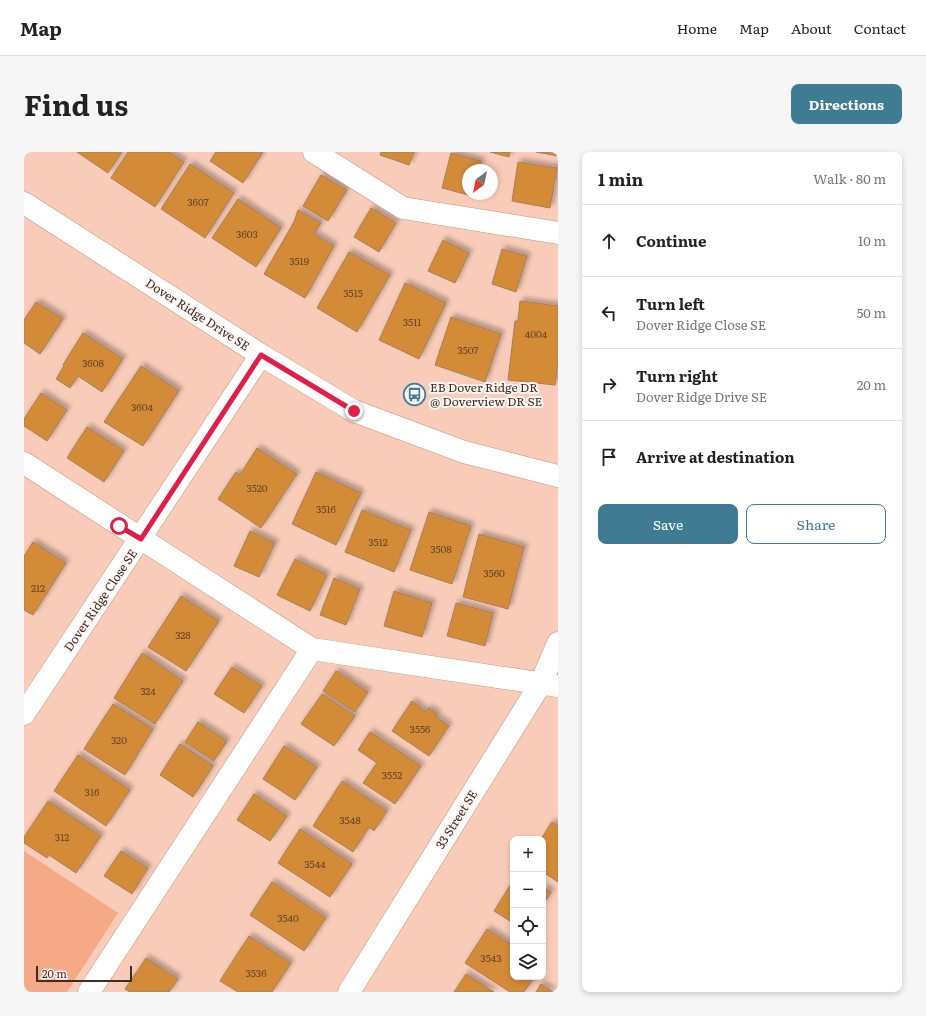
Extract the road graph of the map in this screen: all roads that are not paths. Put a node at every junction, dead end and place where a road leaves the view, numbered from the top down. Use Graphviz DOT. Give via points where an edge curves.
graph roads {
  1 [pos="314,152"];
  2 [pos="24,203"];
  3 [pos="558,233"];
  4 [pos="261,355"];
  5 [pos="24,463"];
  6 [pos="558,476"];
  7 [pos="141,539"];
  8 [pos="558,643"];
  9 [pos="312,649"];
  10 [pos="549,684"];
  11 [pos="26,706"];
  12 [pos="89,992"];
  13 [pos="349,992"];
  1 -- 3 [label="street" via="402,208"];
  2 -- 4 [label="street, Dover Ridge Drive SE"];
  4 -- 6 [label="street, Dover Ridge Drive SE" via="354,411 464,452"];
  4 -- 7 [label="street, Dover Ridge Close SE"];
  5 -- 7 [label="street"];
  7 -- 9 [label="street"];
  7 -- 11 [label="street, Dover Ridge Close SE"];
  8 -- 10 [label="street, 33 Street SE"];
  9 -- 10 [label="street"];
  9 -- 12 [label="street"];
  10 -- 13 [label="street, 33 Street SE"];
}
